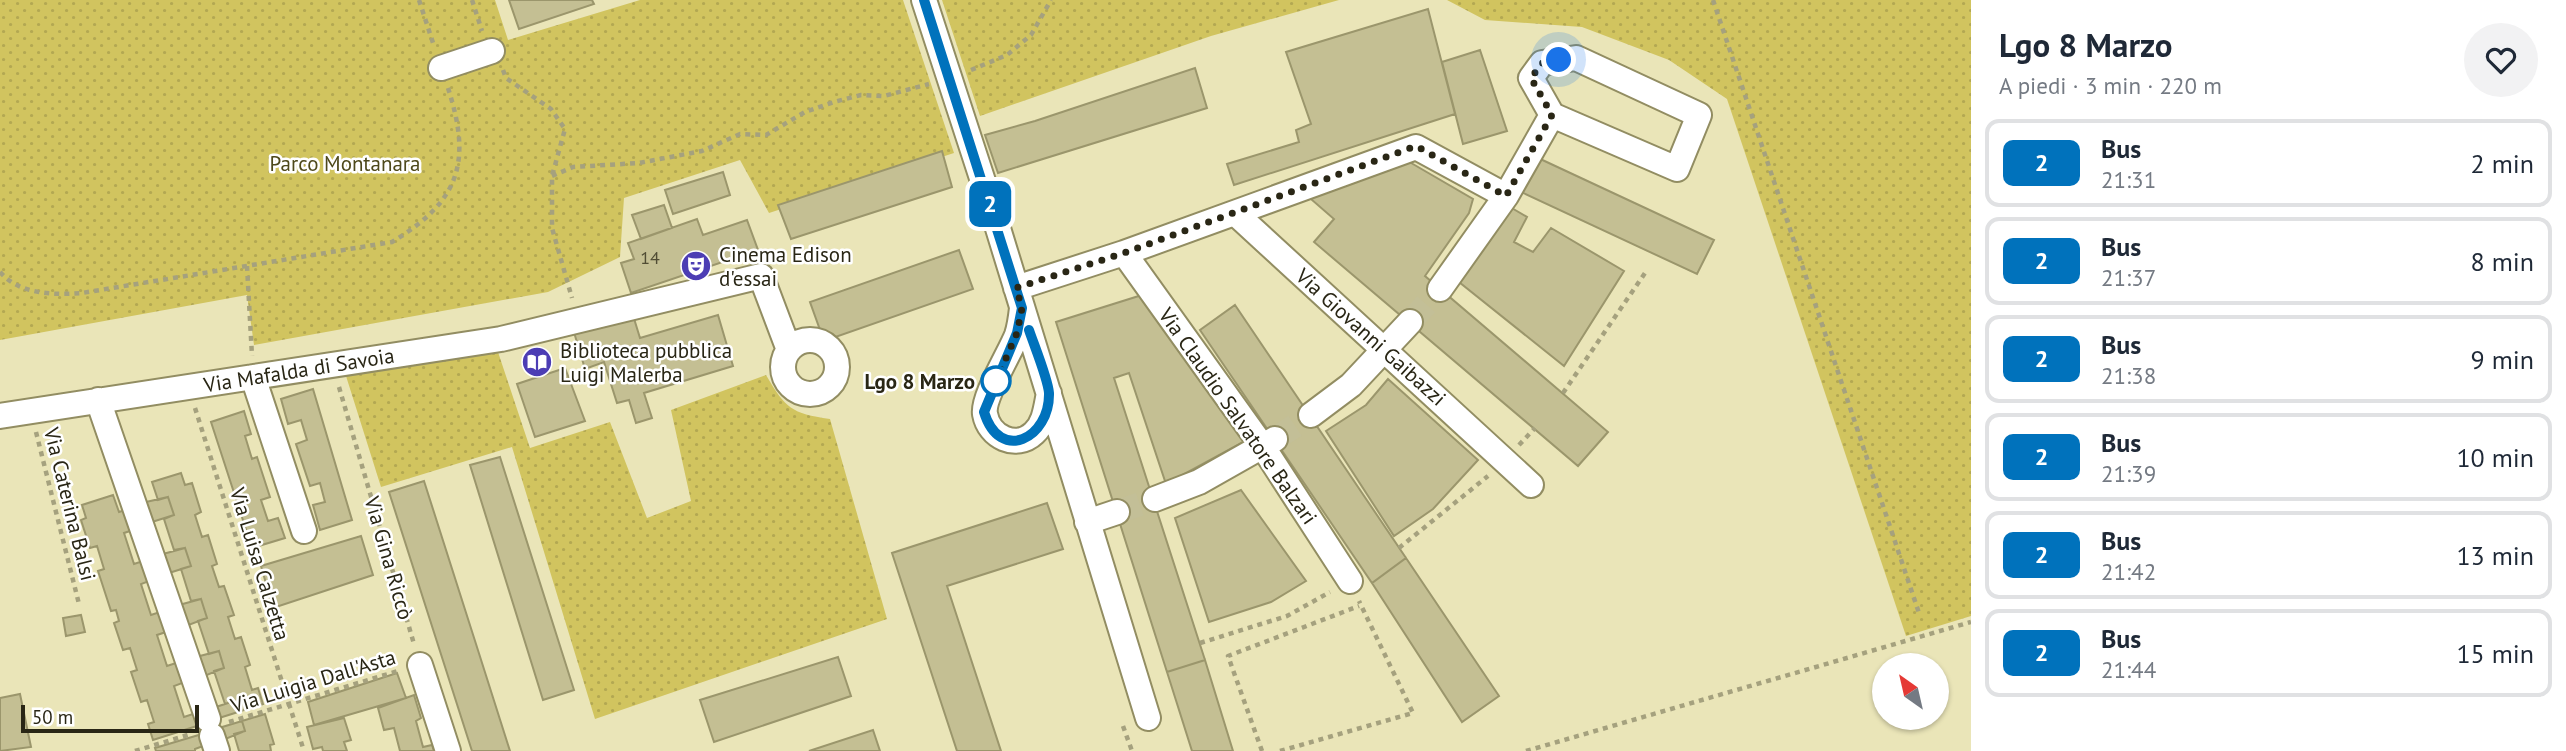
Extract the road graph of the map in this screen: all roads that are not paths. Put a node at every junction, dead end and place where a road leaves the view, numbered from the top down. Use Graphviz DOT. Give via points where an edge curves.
graph roads {
  1 [pos="924,0"];
  2 [pos="492,51"];
  3 [pos="441,68"];
  4 [pos="1552,115"];
  5 [pos="1506,196"];
  6 [pos="1236,214"];
  7 [pos="1124,253"];
  8 [pos="1440,289"];
  9 [pos="1019,298"];
  10 [pos="1410,322"];
  11 [pos="789,350"];
  12 [pos="1383,350"];
  13 [pos="253,377"];
  14 [pos="1049,393"];
  15 [pos="98,401"];
  16 [pos="1311,415"];
  17 [pos="0,416"];
  18 [pos="1269,443"];
  19 [pos="1531,485"];
  20 [pos="1155,499"];
  21 [pos="1117,512"];
  22 [pos="1087,522"];
  23 [pos="304,531"];
  24 [pos="1350,581"];
  25 [pos="420,665"];
  26 [pos="1148,718"];
  27 [pos="212,732"];
  28 [pos="448,751"];
  1 -- 9 [label="street"];
  2 -- 3 [label="street"];
  4 -- 4 [label="street" via="1677,169 1699,115 1576,58 1542,63 1531,78"];
  4 -- 5 [label="street"];
  5 -- 6 [label="street" via="1416,146"];
  5 -- 8 [label="street"];
  6 -- 7 [label="street"];
  6 -- 12 [label="street, Via Giovanni Gaibazzi"];
  7 -- 9 [label="street"];
  7 -- 18 [label="street, Via Claudio Salvatore Balzari"];
  9 -- 14 [label="street"];
  9 -- 14 [label="street" via="1017,333 988,398 987,422 1003,439 1017,441 1034,434 1043,420"];
  10 -- 12 [label="street"];
  11 -- 13 [label="street, Via Mafalda di Savoia" via="761,276 501,339"];
  12 -- 16 [label="street" via="1351,385"];
  12 -- 19 [label="street, Via Giovanni Gaibazzi"];
  13 -- 15 [label="street, Via Mafalda di Savoia"];
  13 -- 23 [label="street"];
  14 -- 22 [label="street"];
  15 -- 17 [label="street, Via Mafalda di Savoia"];
  15 -- 27 [label="street"];
  18 -- 20 [label="street" via="1199,482"];
  18 -- 24 [label="street, Via Claudio Salvatore Balzari"];
  21 -- 22 [label="street"];
  22 -- 26 [label="street"];
  25 -- 28 [label="street"];
}
